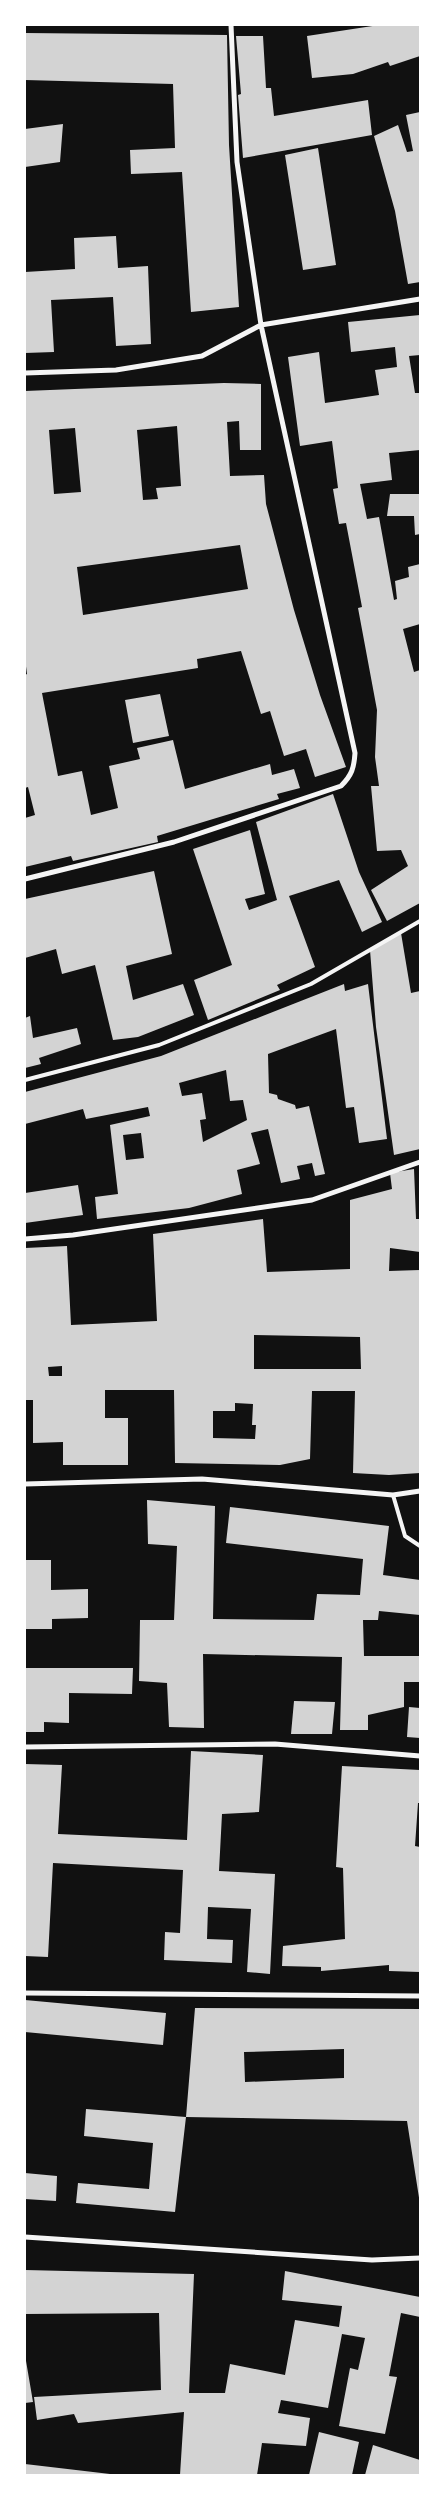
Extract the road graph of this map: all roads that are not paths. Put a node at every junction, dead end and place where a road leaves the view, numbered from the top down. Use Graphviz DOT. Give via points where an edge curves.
graph roads {
  1 [pos="230,25"];
  2 [pos="420,299"];
  3 [pos="260,325"];
  4 [pos="25,373"];
  5 [pos="25,879"];
  6 [pos="420,921"];
  7 [pos="25,1080"];
  8 [pos="420,1162"];
  9 [pos="25,1239"];
  10 [pos="25,1484"];
  11 [pos="420,1491"];
  12 [pos="393,1495"];
  13 [pos="420,1546"];
  14 [pos="25,1747"];
  15 [pos="420,1756"];
  16 [pos="25,1993"];
  17 [pos="420,1996"];
  18 [pos="25,2237"];
  19 [pos="420,2258"];
  1 -- 3 [label="street" via="237,162"];
  2 -- 3 [label="street"];
  3 -- 4 [label="street" via="202,356 116,370"];
  3 -- 5 [label="street" via="355,753 354,768 341,786 174,842"];
  6 -- 7 [label="lane" via="311,984 159,1046"];
  8 -- 9 [label="street" via="312,1200"];
  10 -- 12 [label="street" via="202,1480"];
  11 -- 12 [label="street"];
  12 -- 13 [label="lane" via="405,1536"];
  14 -- 15 [label="street" via="275,1744"];
  16 -- 17 [label="street"];
  18 -- 19 [label="street" via="372,2260"];
}
